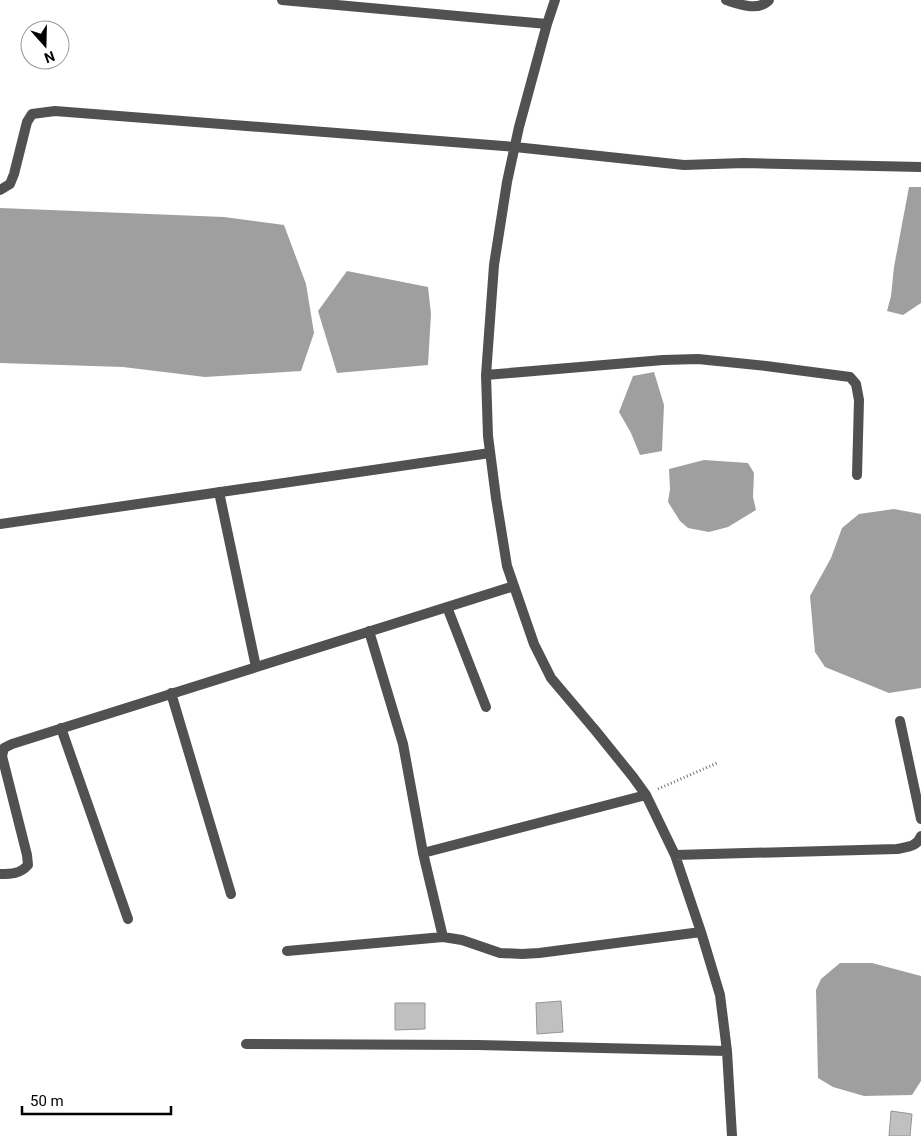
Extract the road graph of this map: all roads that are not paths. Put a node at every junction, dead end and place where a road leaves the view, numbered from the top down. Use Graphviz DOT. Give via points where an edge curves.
graph roads {
  1 [pos="282,0"];
  2 [pos="555,0"];
  3 [pos="726,0"];
  4 [pos="768,0"];
  5 [pos="547,24"];
  6 [pos="515,147"];
  7 [pos="921,167"];
  8 [pos="0,190"];
  9 [pos="486,375"];
  10 [pos="490,453"];
  11 [pos="857,475"];
  12 [pos="219,492"];
  13 [pos="0,524"];
  14 [pos="514,586"];
  15 [pos="447,607"];
  16 [pos="369,631"];
  17 [pos="256,666"];
  18 [pos="171,693"];
  19 [pos="486,707"];
  20 [pos="900,721"];
  21 [pos="61,728"];
  22 [pos="2,768"];
  23 [pos="917,781"];
  24 [pos="646,796"];
  25 [pos="921,820"];
  26 [pos="921,836"];
  27 [pos="423,853"];
  28 [pos="675,855"];
  29 [pos="0,874"];
  30 [pos="231,894"];
  31 [pos="128,919"];
  32 [pos="701,932"];
  33 [pos="443,936"];
  34 [pos="287,950"];
  35 [pos="246,1044"];
  36 [pos="727,1051"];
  37 [pos="732,1136"];
  1 -- 5 [label="street"];
  2 -- 5 [label="street"];
  3 -- 4 [label="street" via="749,6 759,6"];
  5 -- 6 [label="street"];
  6 -- 7 [label="street" via="684,165 744,163"];
  6 -- 8 [label="street" via="48,111 32,114 27,122 14,174 10,184"];
  6 -- 9 [label="street" via="494,265"];
  9 -- 10 [label="street"];
  9 -- 11 [label="street" via="698,359 850,377 856,384 859,400"];
  10 -- 12 [label="street"];
  10 -- 14 [label="street" via="507,566"];
  12 -- 13 [label="street"];
  12 -- 17 [label="street"];
  14 -- 15 [label="street"];
  14 -- 24 [label="street" via="534,644 550,678 596,730"];
  15 -- 16 [label="street"];
  15 -- 19 [label="street"];
  16 -- 17 [label="street"];
  16 -- 27 [label="street" via="404,744"];
  17 -- 18 [label="street"];
  18 -- 21 [label="street"];
  18 -- 30 [label="street"];
  20 -- 23 [label="street"];
  21 -- 22 [label="street" via="4,748"];
  21 -- 31 [label="street"];
  22 -- 29 [label="street" via="28,865 23,871"];
  23 -- 25 [label="street"];
  24 -- 27 [label="street"];
  24 -- 28 [label="street"];
  26 -- 28 [label="street" via="912,846 896,849"];
  27 -- 33 [label="street"];
  28 -- 32 [label="street"];
  32 -- 33 [label="street" via="539,954 500,953"];
  32 -- 36 [label="street" via="720,995"];
  33 -- 34 [label="street"];
  35 -- 36 [label="street"];
  36 -- 37 [label="street"];
}
